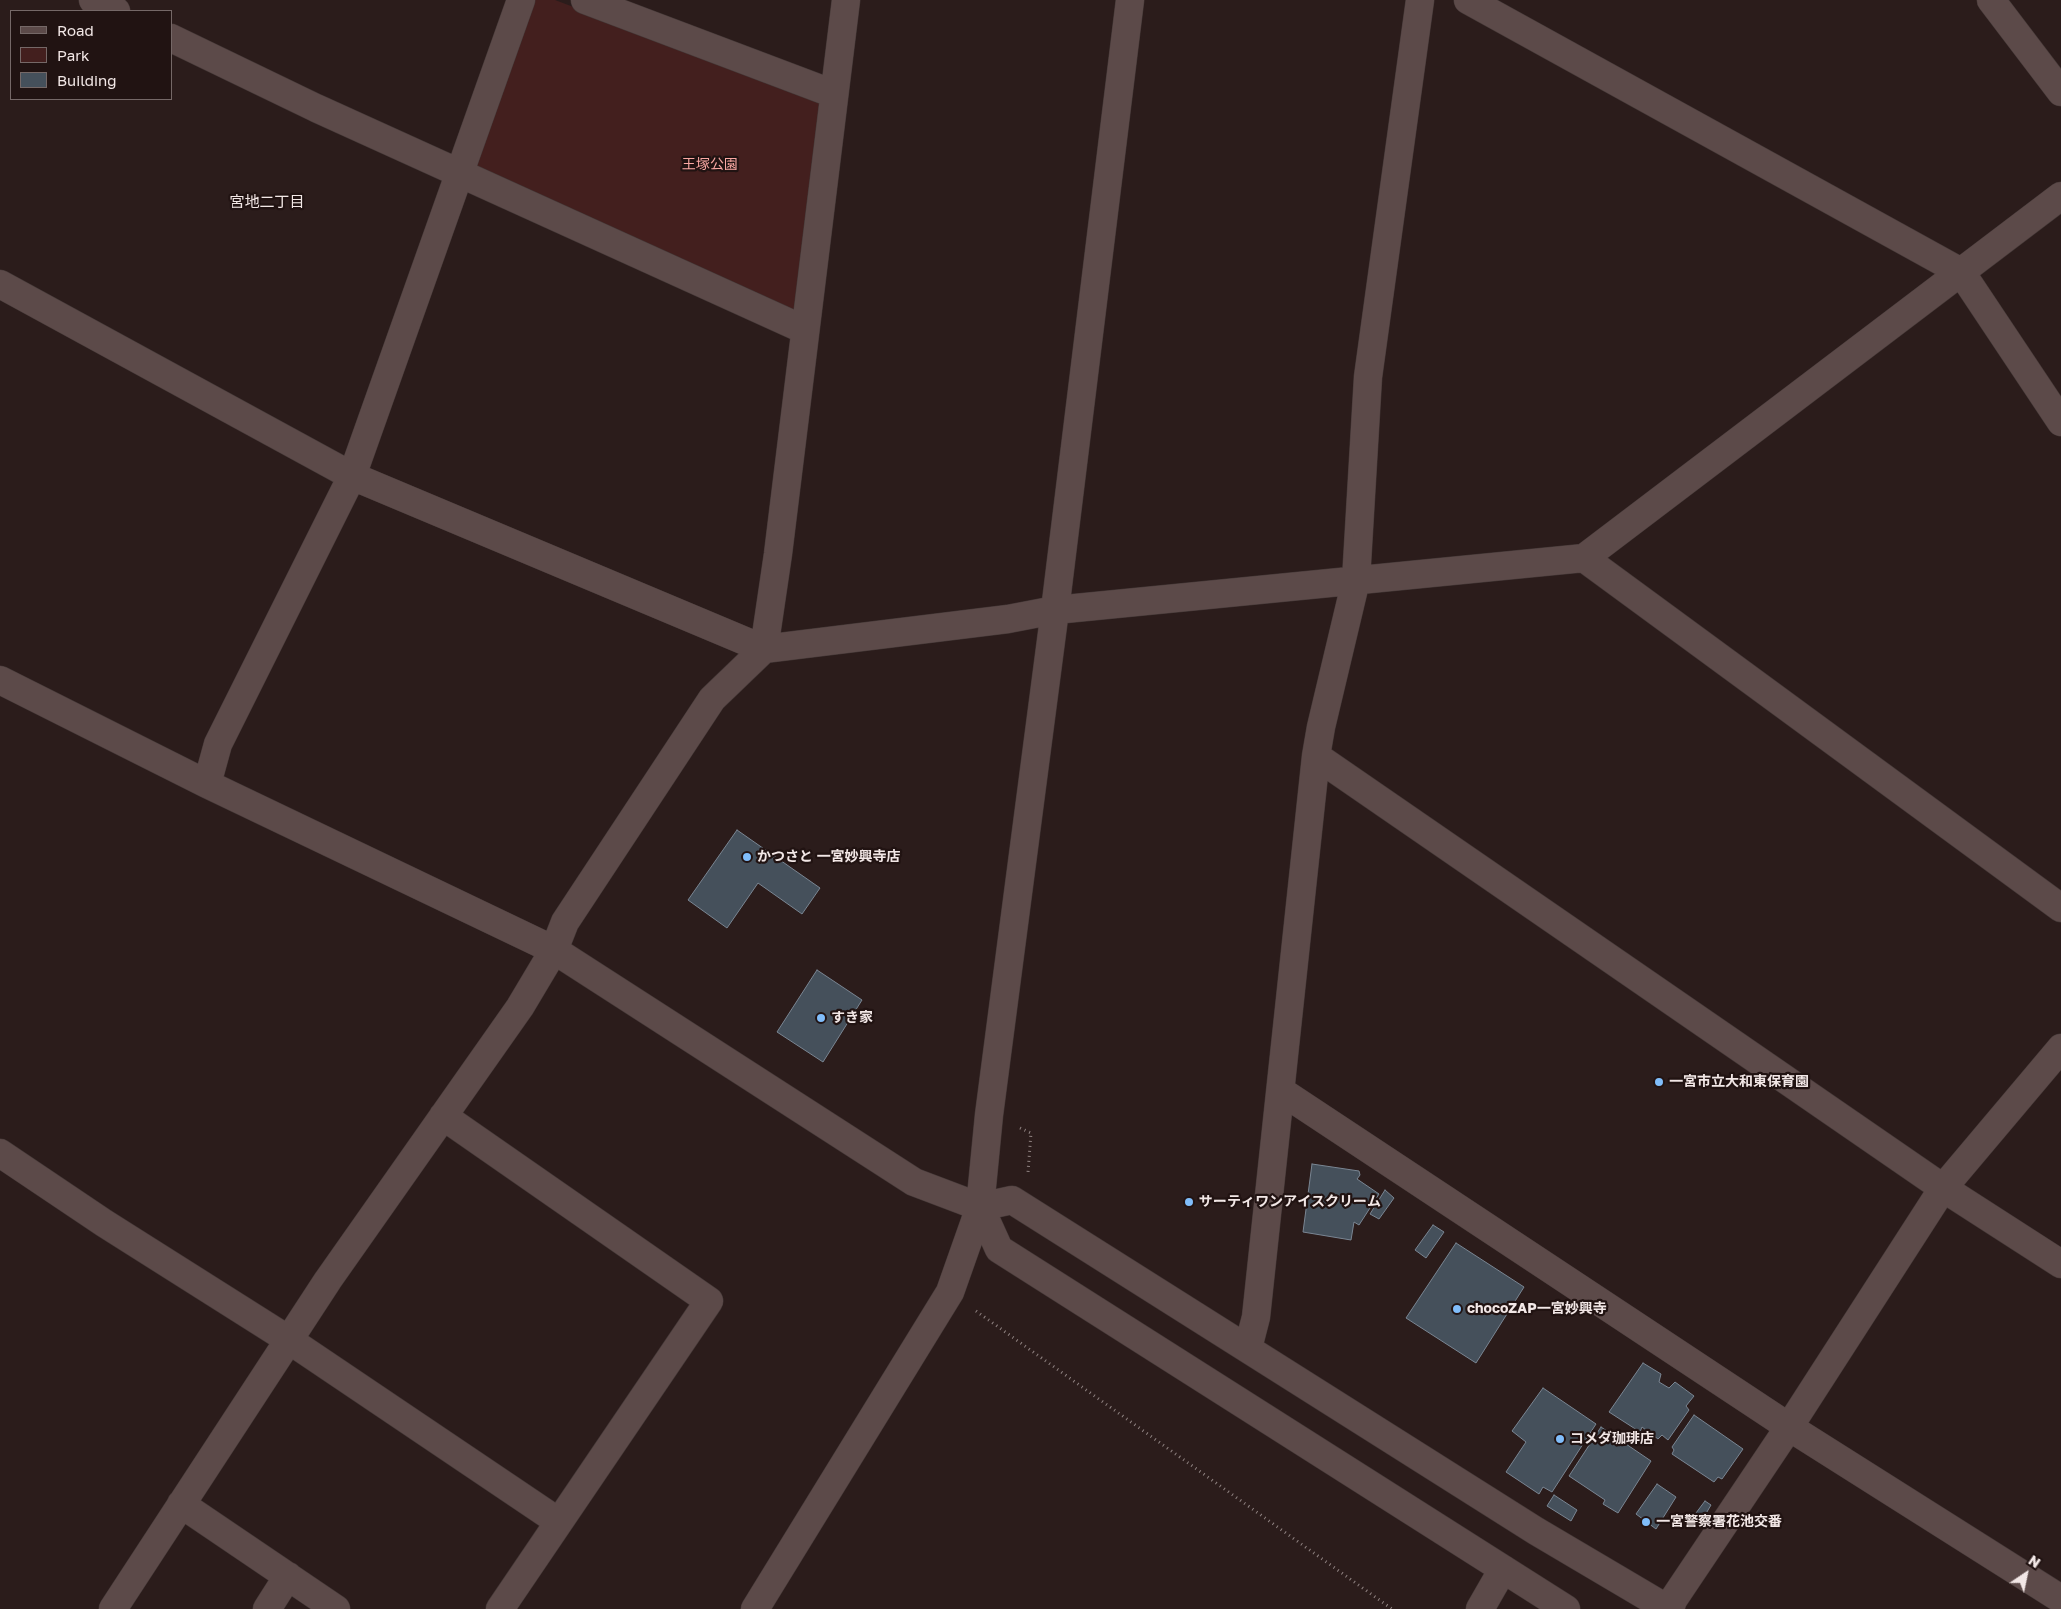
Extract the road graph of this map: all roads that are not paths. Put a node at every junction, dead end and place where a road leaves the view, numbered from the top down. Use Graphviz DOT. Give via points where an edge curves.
graph roads {
  1 [pos="93,0"];
  2 [pos="521,0"];
  3 [pos="585,0"];
  4 [pos="846,0"];
  5 [pos="1130,0"];
  6 [pos="1420,0"];
  7 [pos="1468,0"];
  8 [pos="1991,0"];
  9 [pos="114,10"];
  10 [pos="172,38"];
  11 [pos="2061,92"];
  12 [pos="834,94"];
  13 [pos="460,173"];
  14 [pos="2061,196"];
  15 [pos="1961,272"];
  16 [pos="0,284"];
  17 [pos="805,330"];
  18 [pos="2061,422"];
  19 [pos="352,476"];
  20 [pos="1584,558"];
  21 [pos="1356,580"];
  22 [pos="1055,610"];
  23 [pos="764,649"];
  24 [pos="0,680"];
  25 [pos="1316,756"];
  26 [pos="207,784"];
  27 [pos="2061,908"];
  28 [pos="554,950"];
  29 [pos="2061,1048"];
  30 [pos="1280,1091"];
  31 [pos="443,1116"];
  32 [pos="0,1153"];
  33 [pos="1942,1188"];
  34 [pos="980,1207"];
  35 [pos="2061,1264"];
  36 [pos="289,1340"];
  37 [pos="1248,1348"];
  38 [pos="1789,1427"];
  39 [pos="181,1504"];
  40 [pos="560,1522"];
  41 [pos="1504,1569"];
  42 [pos="288,1576"];
  43 [pos="2061,1600"];
  44 [pos="113,1609"];
  45 [pos="267,1609"];
  46 [pos="336,1609"];
  47 [pos="500,1609"];
  48 [pos="755,1609"];
  49 [pos="1480,1609"];
  50 [pos="1566,1609"];
  51 [pos="1669,1609"];
  1 -- 9 [label="street"];
  2 -- 13 [label="street"];
  3 -- 12 [label="street"];
  4 -- 12 [label="street"];
  5 -- 22 [label="street"];
  6 -- 21 [label="street" via="1368,377"];
  7 -- 15 [label="street"];
  8 -- 11 [label="street"];
  10 -- 13 [label="street"];
  12 -- 17 [label="street"];
  13 -- 17 [label="street"];
  13 -- 19 [label="street"];
  14 -- 15 [label="street"];
  15 -- 18 [label="street"];
  15 -- 20 [label="street"];
  16 -- 19 [label="street"];
  17 -- 23 [label="street"];
  19 -- 23 [label="street"];
  19 -- 26 [label="street" via="218,744"];
  20 -- 21 [label="street"];
  20 -- 27 [label="street"];
  21 -- 22 [label="street"];
  21 -- 25 [label="street"];
  22 -- 23 [label="street" via="1008,619"];
  22 -- 34 [label="street" via="989,1114"];
  23 -- 28 [label="street" via="712,699 565,922"];
  24 -- 26 [label="street"];
  25 -- 30 [label="street"];
  25 -- 33 [label="street"];
  26 -- 28 [label="street"];
  28 -- 31 [label="street" via="520,1006"];
  28 -- 34 [label="street" via="914,1182"];
  29 -- 33 [label="street"];
  30 -- 37 [label="street" via="1256,1317"];
  30 -- 38 [label="street"];
  31 -- 36 [label="street"];
  31 -- 40 [label="street" via="709,1301"];
  32 -- 36 [label="street"];
  33 -- 35 [label="street"];
  33 -- 38 [label="street"];
  34 -- 37 [label="street" via="1012,1200"];
  34 -- 41 [label="street" via="1000,1249"];
  34 -- 48 [label="street" via="950,1292"];
  36 -- 39 [label="street"];
  36 -- 40 [label="street"];
  37 -- 51 [label="street" via="1536,1531"];
  38 -- 43 [label="street"];
  38 -- 51 [label="street"];
  39 -- 42 [label="street"];
  39 -- 44 [label="street"];
  40 -- 47 [label="street"];
  41 -- 49 [label="street"];
  41 -- 50 [label="street"];
  42 -- 45 [label="street"];
  42 -- 46 [label="street"];
}
